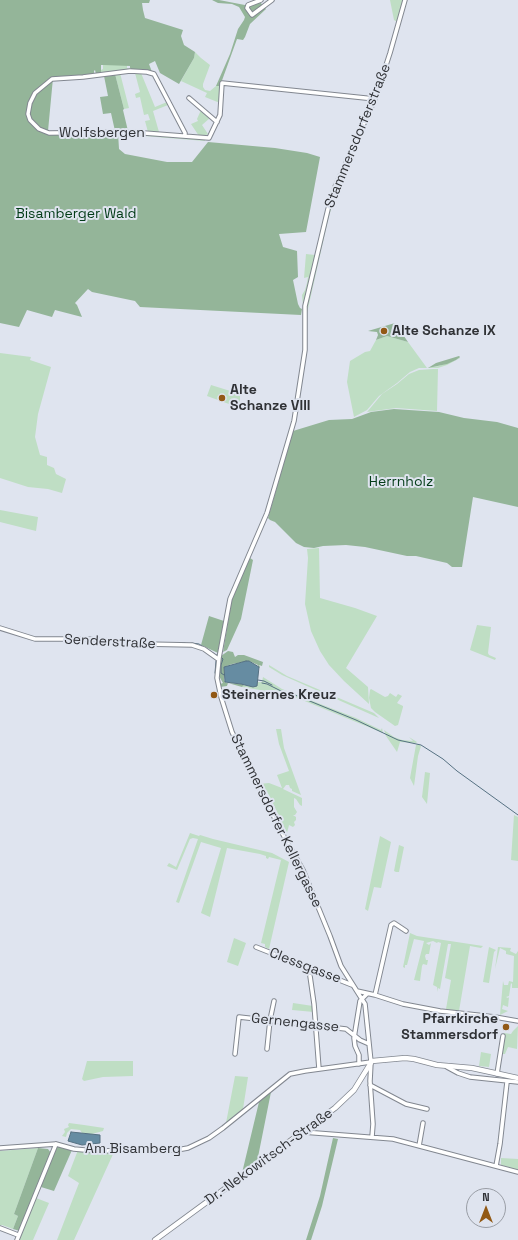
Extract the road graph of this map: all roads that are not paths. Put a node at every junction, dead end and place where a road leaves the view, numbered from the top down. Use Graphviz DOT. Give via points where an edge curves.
graph roads {
  1 [pos="262,0"];
  2 [pos="272,0"];
  3 [pos="405,0"];
  4 [pos="189,98"];
  5 [pos="375,100"];
  6 [pos="218,122"];
  7 [pos="185,136"];
  8 [pos="305,320"];
  9 [pos="0,628"];
  10 [pos="219,657"];
  11 [pos="406,931"];
  12 [pos="256,947"];
  13 [pos="310,976"];
  14 [pos="353,986"];
  15 [pos="357,991"];
  16 [pos="368,994"];
  17 [pos="375,995"];
  18 [pos="363,999"];
  19 [pos="274,1001"];
  20 [pos="270,1020"];
  21 [pos="518,1021"];
  22 [pos="315,1025"];
  23 [pos="355,1036"];
  24 [pos="503,1036"];
  25 [pos="369,1044"];
  26 [pos="267,1049"];
  27 [pos="235,1054"];
  28 [pos="371,1062"];
  29 [pos="359,1064"];
  30 [pos="444,1065"];
  31 [pos="319,1069"];
  32 [pos="497,1074"];
  33 [pos="518,1078"];
  34 [pos="361,1080"];
  35 [pos="507,1082"];
  36 [pos="518,1082"];
  37 [pos="370,1083"];
  38 [pos="427,1109"];
  39 [pos="423,1123"];
  40 [pos="303,1132"];
  41 [pos="372,1137"];
  42 [pos="56,1144"];
  43 [pos="419,1146"];
  44 [pos="0,1148"];
  45 [pos="496,1166"];
  46 [pos="518,1172"];
  47 [pos="0,1228"];
  48 [pos="18,1235"];
  49 [pos="17,1240"];
  50 [pos="155,1240"];
  1 -- 2 [label="street" via="248,5 247,8 252,15"];
  3 -- 5 [label="street, Stammersdorferstraße"];
  4 -- 6 [label="street"];
  5 -- 6 [label="street, Wolfsbergen" via="222,83"];
  5 -- 8 [label="street, Stammersdorferstraße" via="330,202 307,297"];
  6 -- 7 [label="street, Wolfsbergen" via="209,138"];
  7 -- 7 [label="street, Wolfsbergen" via="131,132 49,133 39,129 28,114 35,93 52,79 130,71 147,72 154,74"];
  8 -- 10 [label="street, Stammersdorfer Kellergasse" via="305,350 294,421 267,513 230,599"];
  9 -- 10 [label="street, Senderstraße" via="35,639 77,638 192,645"];
  10 -- 14 [label="street, Stammersdorfer Kellergasse" via="217,682 232,732 302,870 338,960"];
  11 -- 17 [label="street" via="392,924"];
  12 -- 14 [label="street, Clessgasse"];
  13 -- 22 [label="street"];
  14 -- 15 [label="street, Stammersdorfer Kellergasse"];
  15 -- 16 [label="street, Clessgasse"];
  15 -- 18 [label="street, Stammersdorfer Kellergasse"];
  16 -- 17 [label="street, Clessgasse"];
  16 -- 18 [label="street"];
  17 -- 21 [label="street, Clessgasse" via="403,1004 440,1011"];
  18 -- 23 [label="street" via="358,1010"];
  18 -- 25 [label="street"];
  19 -- 20 [label="street"];
  20 -- 22 [label="street, Gernengasse"];
  20 -- 26 [label="street"];
  20 -- 27 [label="street, Gernengasse" via="239,1017"];
  22 -- 23 [label="street, Gernengasse" via="346,1029"];
  22 -- 31 [label="street"];
  23 -- 25 [label="street, Gernengasse"];
  23 -- 29 [label="street" via="354,1044"];
  24 -- 32 [label="street"];
  25 -- 28 [label="street"];
  28 -- 29 [label="street"];
  28 -- 30 [label="main road" via="406,1058"];
  28 -- 34 [label="main road, Dr.-Nekowitsch-Straße"];
  28 -- 37 [label="street"];
  29 -- 31 [label="street"];
  30 -- 32 [label="main road"];
  30 -- 35 [label="street" via="470,1077"];
  31 -- 42 [label="street, Am Bisamberg" via="290,1074 223,1128 188,1148 95,1151"];
  32 -- 33 [label="main road"];
  34 -- 37 [label="street"];
  34 -- 40 [label="main road, Dr.-Nekowitsch-Straße" via="335,1108"];
  35 -- 36 [label="street"];
  35 -- 45 [label="street"];
  37 -- 38 [label="street" via="406,1104"];
  37 -- 41 [label="street"];
  39 -- 43 [label="street"];
  40 -- 41 [label="street"];
  40 -- 50 [label="main road, Dr.-Nekowitsch-Straße"];
  41 -- 43 [label="street"];
  42 -- 44 [label="street, Am Bisamberg"];
  42 -- 48 [label="street"];
  43 -- 45 [label="street"];
  45 -- 46 [label="street"];
  47 -- 48 [label="street"];
  48 -- 49 [label="street"];
}
